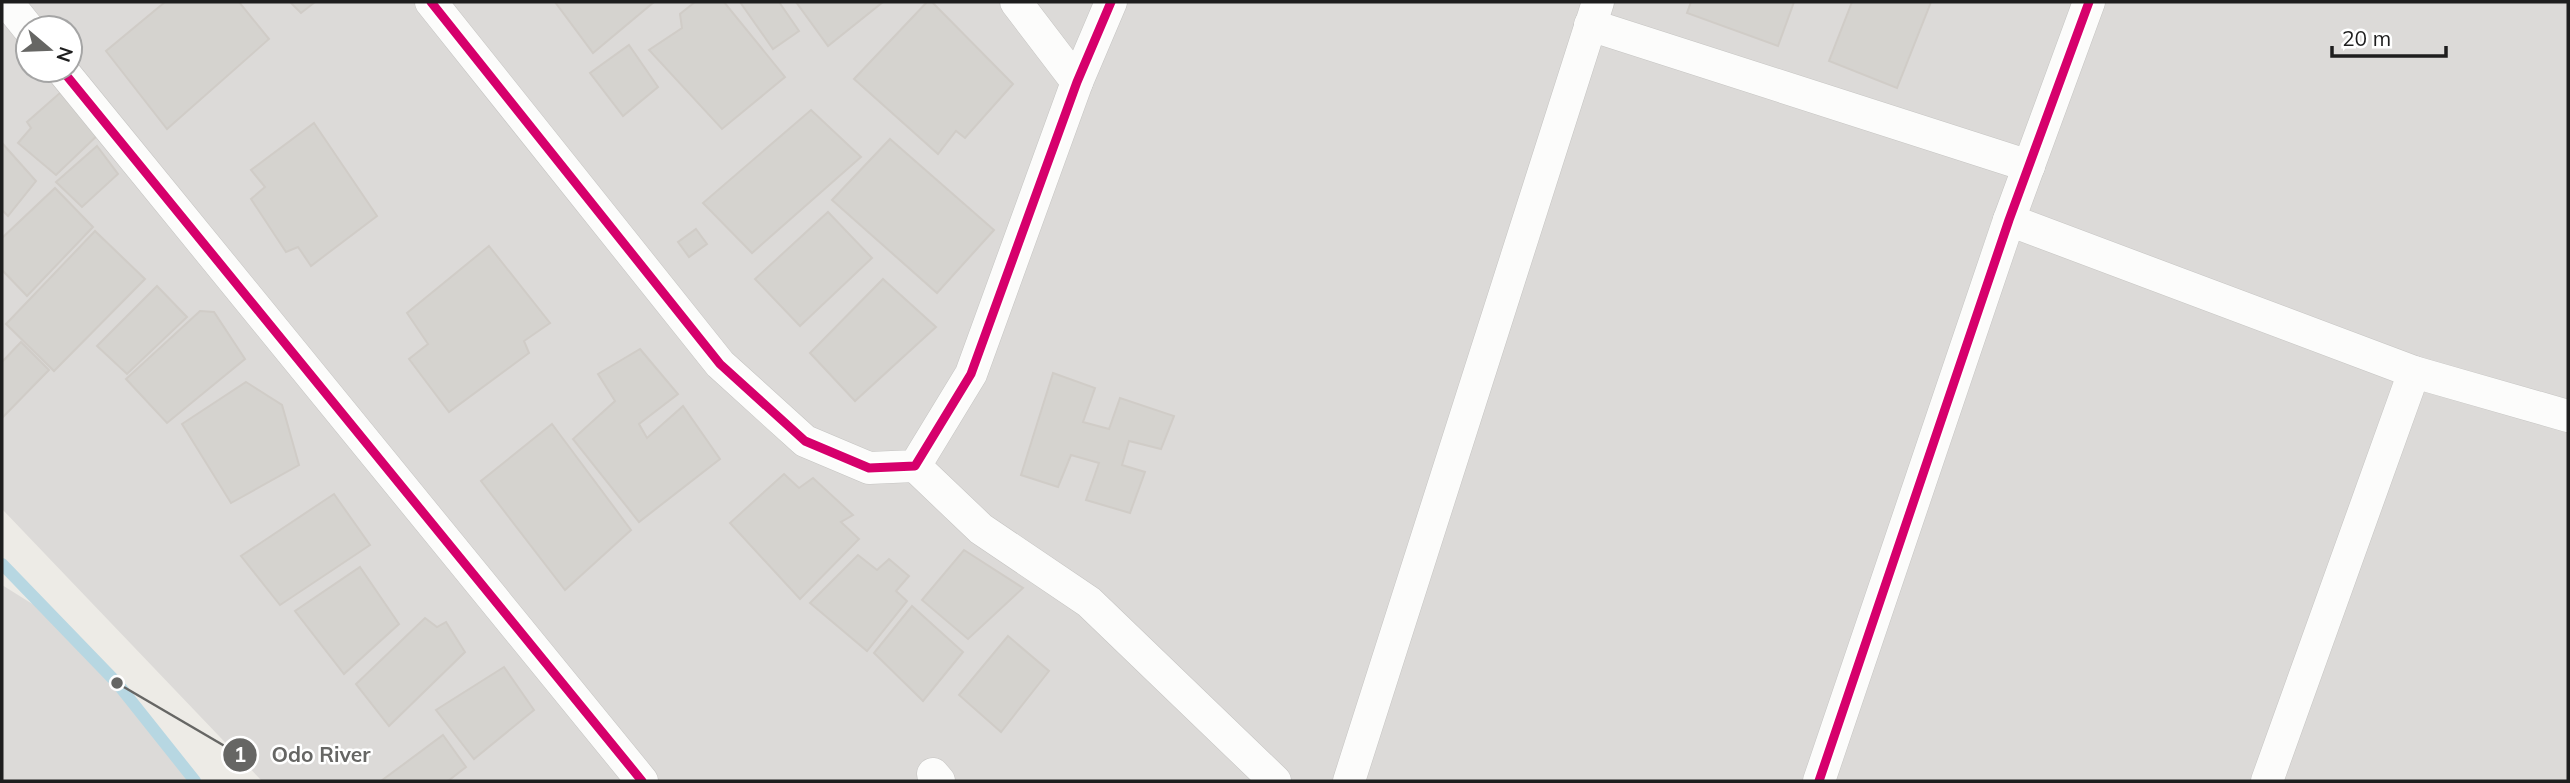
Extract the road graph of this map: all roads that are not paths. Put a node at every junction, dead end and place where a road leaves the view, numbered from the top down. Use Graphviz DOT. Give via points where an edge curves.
graph roads {
  1 [pos="431,2"];
  2 [pos="1016,2"];
  3 [pos="1111,2"];
  4 [pos="2089,2"];
  5 [pos="1594,13"];
  6 [pos="1077,82"];
  7 [pos="73,84"];
  8 [pos="2029,166"];
  9 [pos="2009,220"];
  10 [pos="2414,372"];
  11 [pos="2568,415"];
  12 [pos="915,466"];
  13 [pos="642,781"];
  14 [pos="1275,781"];
  15 [pos="1349,781"];
  16 [pos="1819,781"];
  17 [pos="2267,781"];
  1 -- 12 [label="street" via="720,364 805,441 869,468"];
  2 -- 6 [label="street"];
  3 -- 6 [label="street"];
  4 -- 8 [label="street"];
  5 -- 8 [label="street"];
  5 -- 15 [label="street"];
  6 -- 12 [label="street" via="971,374"];
  7 -- 13 [label="street"];
  8 -- 9 [label="street"];
  9 -- 10 [label="street"];
  9 -- 16 [label="street"];
  10 -- 11 [label="street"];
  10 -- 17 [label="street"];
  12 -- 14 [label="street" via="981,529 1089,602"];
}
